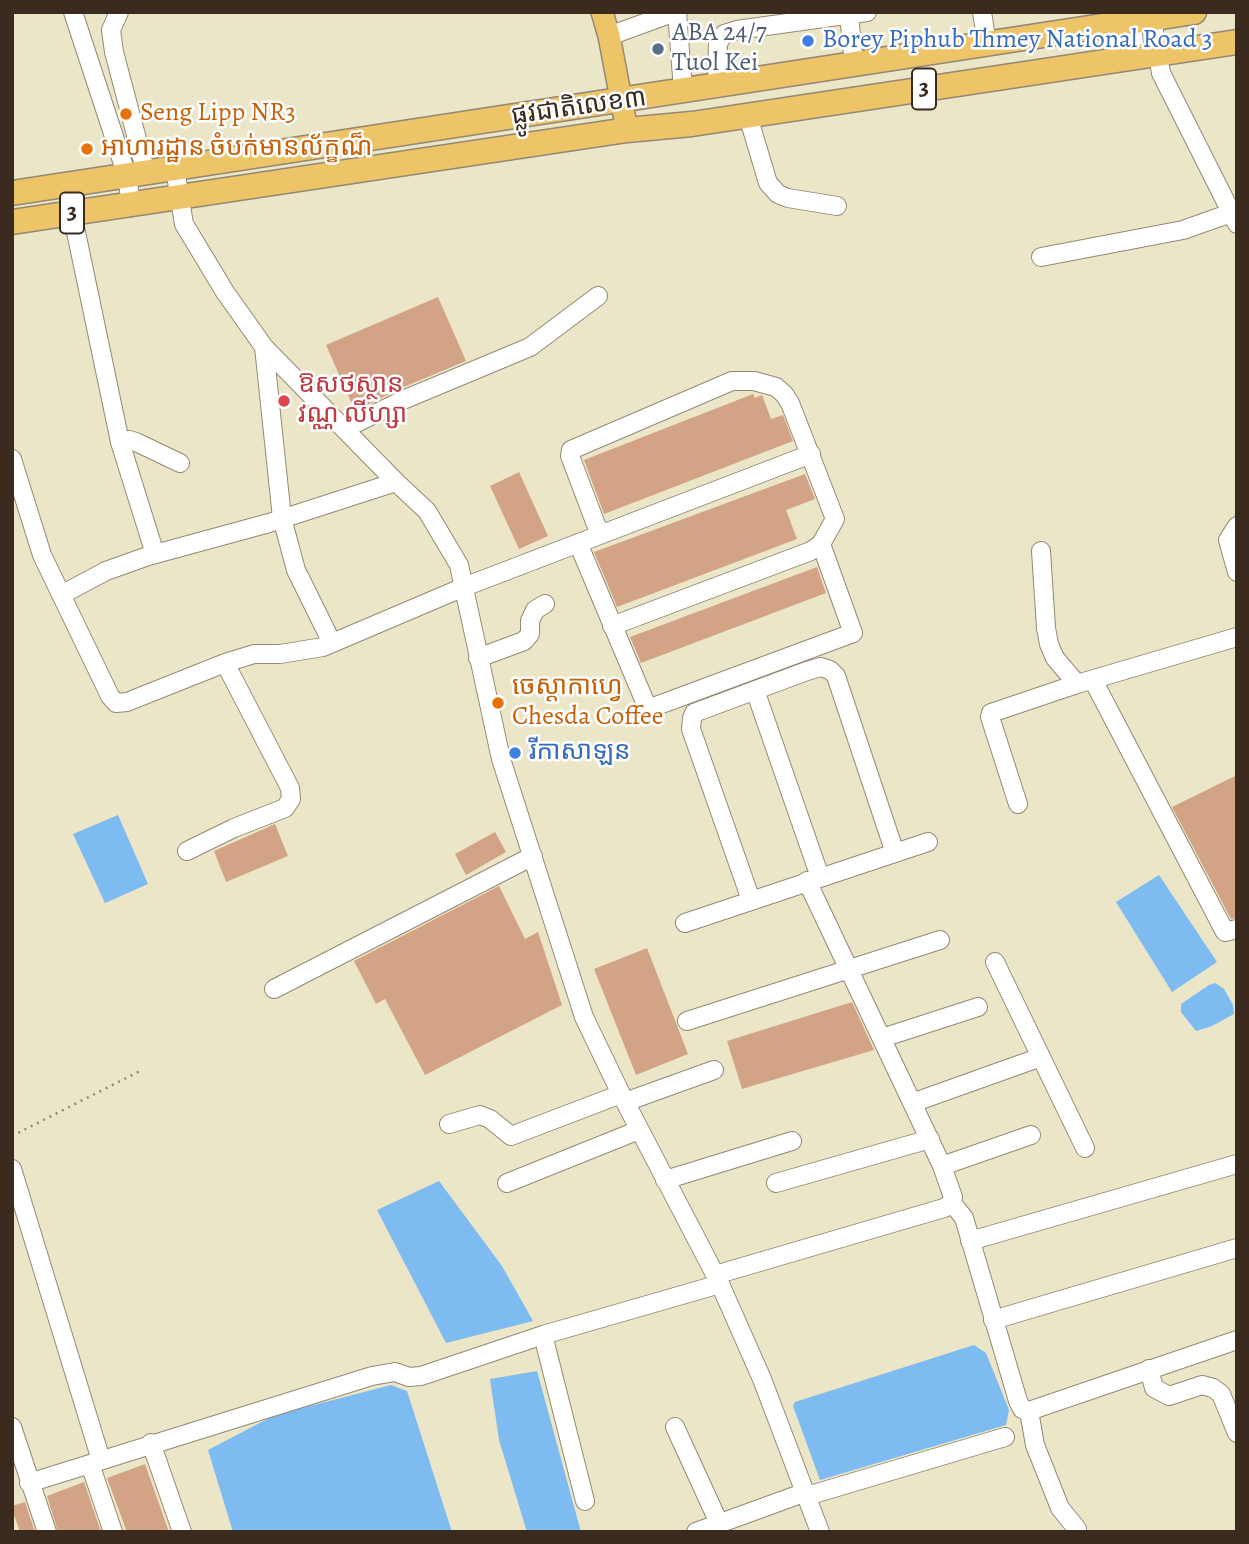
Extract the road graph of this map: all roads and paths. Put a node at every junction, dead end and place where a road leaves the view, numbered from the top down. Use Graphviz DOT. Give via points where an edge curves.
graph roads {
  1 [pos="73,12"];
  2 [pos="119,12"];
  3 [pos="602,12"];
  4 [pos="676,12"];
  5 [pos="982,12"];
  6 [pos="1194,12"];
  7 [pos="858,13"];
  8 [pos="1138,18"];
  9 [pos="610,36"];
  10 [pos="1237,42"];
  11 [pos="987,44"];
  12 [pos="1146,56"];
  13 [pos="854,64"];
  14 [pos="717,85"];
  15 [pos="683,90"];
  16 [pos="623,99"];
  17 [pos="748,116"];
  18 [pos="627,130"];
  19 [pos="175,169"];
  20 [pos="136,174"];
  21 [pos="12,193"];
  22 [pos="179,197"];
  23 [pos="131,204"];
  24 [pos="837,206"];
  25 [pos="72,213"];
  26 [pos="1234,218"];
  27 [pos="12,222"];
  28 [pos="1041,257"];
  29 [pos="598,296"];
  30 [pos="264,347"];
  31 [pos="344,429"];
  32 [pos="120,442"];
  33 [pos="811,454"];
  34 [pos="12,459"];
  35 [pos="180,463"];
  36 [pos="396,482"];
  37 [pos="282,518"];
  38 [pos="1237,526"];
  39 [pos="600,535"];
  40 [pos="578,543"];
  41 [pos="821,544"];
  42 [pos="1041,551"];
  43 [pos="155,554"];
  44 [pos="1237,572"];
  45 [pos="464,587"];
  46 [pos="61,595"];
  47 [pos="545,604"];
  48 [pos="612,626"];
  49 [pos="1237,637"];
  50 [pos="332,643"];
  51 [pos="478,657"];
  52 [pos="225,663"];
  53 [pos="1085,682"];
  54 [pos="755,690"];
  55 [pos="1018,804"];
  56 [pos="928,842"];
  57 [pos="187,851"];
  58 [pos="894,853"];
  59 [pos="533,856"];
  60 [pos="814,879"];
  61 [pos="751,900"];
  62 [pos="685,923"];
  63 [pos="1237,929"];
  64 [pos="940,940"];
  65 [pos="995,962"];
  66 [pos="849,969"];
  67 [pos="274,989"];
  68 [pos="978,1007"];
  69 [pos="687,1021"];
  70 [pos="882,1038"];
  71 [pos="1041,1057"];
  72 [pos="142,1070"];
  73 [pos="714,1070"];
  74 [pos="623,1098"];
  75 [pos="912,1103"];
  76 [pos="449,1125"];
  77 [pos="639,1129"];
  78 [pos="1031,1135"];
  79 [pos="12,1136"];
  80 [pos="930,1139"];
  81 [pos="792,1141"];
  82 [pos="1085,1148"];
  83 [pos="1237,1164"];
  84 [pos="942,1166"];
  85 [pos="12,1169"];
  86 [pos="665,1180"];
  87 [pos="507,1183"];
  88 [pos="776,1183"];
  89 [pos="952,1203"];
  90 [pos="971,1241"];
  91 [pos="1237,1248"];
  92 [pos="717,1279"];
  93 [pos="993,1320"];
  94 [pos="543,1335"];
  95 [pos="1237,1340"];
  96 [pos="1149,1368"];
  97 [pos="1029,1411"];
  98 [pos="12,1427"];
  99 [pos="675,1427"];
  100 [pos="1237,1433"];
  101 [pos="1005,1437"];
  102 [pos="152,1443"];
  103 [pos="96,1462"];
  104 [pos="29,1483"];
  105 [pos="807,1494"];
  106 [pos="585,1501"];
  107 [pos="719,1523"];
  108 [pos="1077,1529"];
  109 [pos="47,1532"];
  110 [pos="113,1532"];
  111 [pos="182,1532"];
  112 [pos="696,1532"];
  113 [pos="820,1532"];
  1 -- 20 [label="street"];
  2 -- 20 [label="street" via="111,30"];
  3 -- 9 [label="main road"];
  4 -- 9 [label="street"];
  4 -- 15 [label="street"];
  5 -- 11 [label="street"];
  6 -- 8 [label="highway, ផ្លូវជាតិលេខ៣ / 3"];
  7 -- 13 [label="street"];
  7 -- 14 [label="street" via="724,34 718,43"];
  8 -- 11 [label="highway, ផ្លូវជាតិលេខ៣ / 3"];
  8 -- 12 [label="street"];
  9 -- 16 [label="main road"];
  10 -- 12 [label="highway, ផ្លូវជាតិលេខ៣ / 3"];
  11 -- 13 [label="highway, ផ្លូវជាតិលេខ៣ / 3"];
  12 -- 17 [label="highway, ផ្លូវជាតិលេខ៣ / 3"];
  12 -- 26 [label="street" via="1161,73"];
  13 -- 14 [label="highway, ផ្លូវជាតិលេខ៣ / 3"];
  14 -- 15 [label="highway, ផ្លូវជាតិលេខ៣ / 3"];
  15 -- 16 [label="highway, ផ្លូវជាតិលេខ៣ / 3"];
  16 -- 18 [label="main road"];
  16 -- 19 [label="highway, ផ្លូវជាតិលេខ៣ / 3"];
  17 -- 18 [label="highway, ផ្លូវជាតិលេខ៣ / 3"];
  17 -- 24 [label="street" via="768,183 778,194"];
  18 -- 22 [label="highway, ផ្លូវជាតិលេខ៣ / 3"];
  19 -- 20 [label="highway, ផ្លូវជាតិលេខ៣ / 3"];
  19 -- 22 [label="street"];
  20 -- 21 [label="highway, ផ្លូវជាតិលេខ៣ / 3"];
  20 -- 23 [label="street"];
  22 -- 23 [label="highway, ផ្លូវជាតិលេខ៣ / 3"];
  22 -- 30 [label="street" via="184,225"];
  23 -- 25 [label="highway, ផ្លូវជាតិលេខ៣ / 3"];
  25 -- 27 [label="highway, ផ្លូវជាតិលេខ៣ / 3"];
  25 -- 32 [label="street"];
  26 -- 28 [label="street"];
  29 -- 31 [label="street" via="530,347"];
  30 -- 31 [label="street"];
  30 -- 37 [label="street"];
  31 -- 36 [label="street"];
  32 -- 35 [label="street" via="136,442"];
  32 -- 43 [label="street"];
  33 -- 39 [label="street"];
  33 -- 39 [label="street" via="790,403 776,387 754,381 722,383 571,450"];
  33 -- 41 [label="street" via="835,519"];
  34 -- 46 [label="street"];
  36 -- 37 [label="street"];
  36 -- 45 [label="street" via="427,511 459,565"];
  37 -- 43 [label="street"];
  37 -- 50 [label="street" via="296,570"];
  38 -- 44 [label="street" via="1228,540"];
  39 -- 40 [label="street"];
  40 -- 45 [label="street"];
  40 -- 48 [label="street"];
  41 -- 48 [label="street"];
  41 -- 48 [label="street" via="853,633 647,709"];
  42 -- 53 [label="street" via="1049,644 1055,658"];
  43 -- 46 [label="street" via="106,571"];
  45 -- 50 [label="street"];
  45 -- 51 [label="street"];
  46 -- 52 [label="street" via="116,703"];
  47 -- 51 [label="street" via="535,610 524,641"];
  49 -- 53 [label="street"];
  50 -- 52 [label="street" via="254,654"];
  51 -- 59 [label="street" via="501,760"];
  52 -- 57 [label="street" via="290,788 291,799 285,808"];
  53 -- 55 [label="street" via="991,713"];
  53 -- 63 [label="street" via="1225,932"];
  54 -- 58 [label="street" via="821,667 836,676"];
  54 -- 60 [label="street"];
  54 -- 61 [label="street" via="694,713 691,729"];
  56 -- 58 [label="street"];
  58 -- 60 [label="street"];
  59 -- 67 [label="street"];
  59 -- 74 [label="street" via="584,1017"];
  60 -- 61 [label="street"];
  60 -- 66 [label="street"];
  61 -- 62 [label="street"];
  64 -- 66 [label="street"];
  65 -- 71 [label="street"];
  66 -- 69 [label="street"];
  66 -- 70 [label="street"];
  68 -- 70 [label="street"];
  70 -- 75 [label="street"];
  71 -- 75 [label="street"];
  71 -- 82 [label="street"];
  72 -- 79 [label="path"];
  73 -- 74 [label="street"];
  74 -- 76 [label="street" via="511,1136 480,1115"];
  74 -- 77 [label="street"];
  75 -- 80 [label="street"];
  77 -- 86 [label="street"];
  77 -- 87 [label="street"];
  78 -- 84 [label="street"];
  80 -- 84 [label="street"];
  80 -- 88 [label="street"];
  81 -- 86 [label="street"];
  83 -- 90 [label="street"];
  84 -- 89 [label="street"];
  85 -- 103 [label="street"];
  86 -- 92 [label="street"];
  89 -- 90 [label="street" via="964,1218"];
  89 -- 92 [label="street"];
  90 -- 93 [label="street"];
  91 -- 93 [label="street"];
  92 -- 94 [label="street"];
  92 -- 105 [label="street"];
  93 -- 97 [label="street" via="1018,1401"];
  94 -- 102 [label="street" via="421,1376 396,1372 372,1376"];
  94 -- 106 [label="street"];
  95 -- 96 [label="street"];
  96 -- 97 [label="street"];
  96 -- 100 [label="street" via="1154,1388 1169,1396 1202,1385 1213,1388 1221,1394"];
  97 -- 108 [label="street" via="1035,1446 1060,1508"];
  98 -- 104 [label="street"];
  99 -- 107 [label="street"];
  101 -- 105 [label="street"];
  102 -- 103 [label="street"];
  102 -- 111 [label="street"];
  103 -- 104 [label="street"];
  103 -- 110 [label="street"];
  104 -- 109 [label="street"];
  105 -- 107 [label="street"];
  105 -- 113 [label="street"];
  107 -- 112 [label="street"];
}
